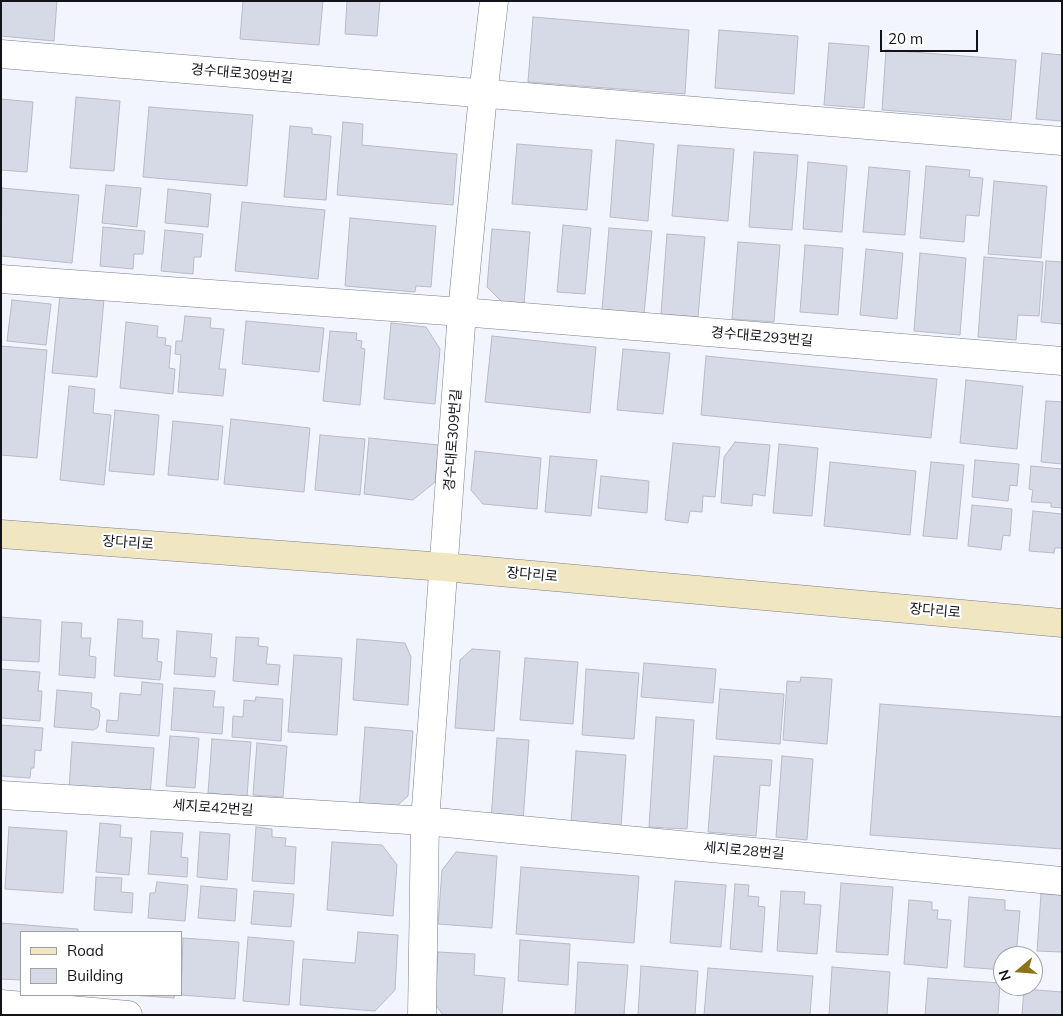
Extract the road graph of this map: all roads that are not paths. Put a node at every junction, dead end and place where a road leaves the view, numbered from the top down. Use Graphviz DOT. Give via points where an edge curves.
graph roads {
  1 [pos="494,1"];
  2 [pos="1,54"];
  3 [pos="483,94"];
  4 [pos="1062,141"];
  5 [pos="1,279"];
  6 [pos="462,312"];
  7 [pos="1062,361"];
  8 [pos="1,534"];
  9 [pos="444,567"];
  10 [pos="1062,623"];
  11 [pos="1,795"];
  12 [pos="425,821"];
  13 [pos="1062,882"];
  14 [pos="1,1004"];
  15 [pos="128,1015"];
  16 [pos="422,1015"];
  1 -- 3 [label="street, 경수대로309번길"];
  2 -- 3 [label="street, 경수대로309번길"];
  3 -- 4 [label="street"];
  3 -- 6 [label="street, 경수대로309번길"];
  5 -- 6 [label="street"];
  6 -- 7 [label="street, 경수대로293번길"];
  6 -- 9 [label="street, 경수대로309번길"];
  8 -- 9 [label="street, 장다리로"];
  9 -- 10 [label="street, 장다리로"];
  9 -- 12 [label="street"];
  11 -- 12 [label="street, 세지로42번길"];
  12 -- 13 [label="street, 세지로28번길"];
  12 -- 16 [label="street"];
  14 -- 15 [label="street"];
}
